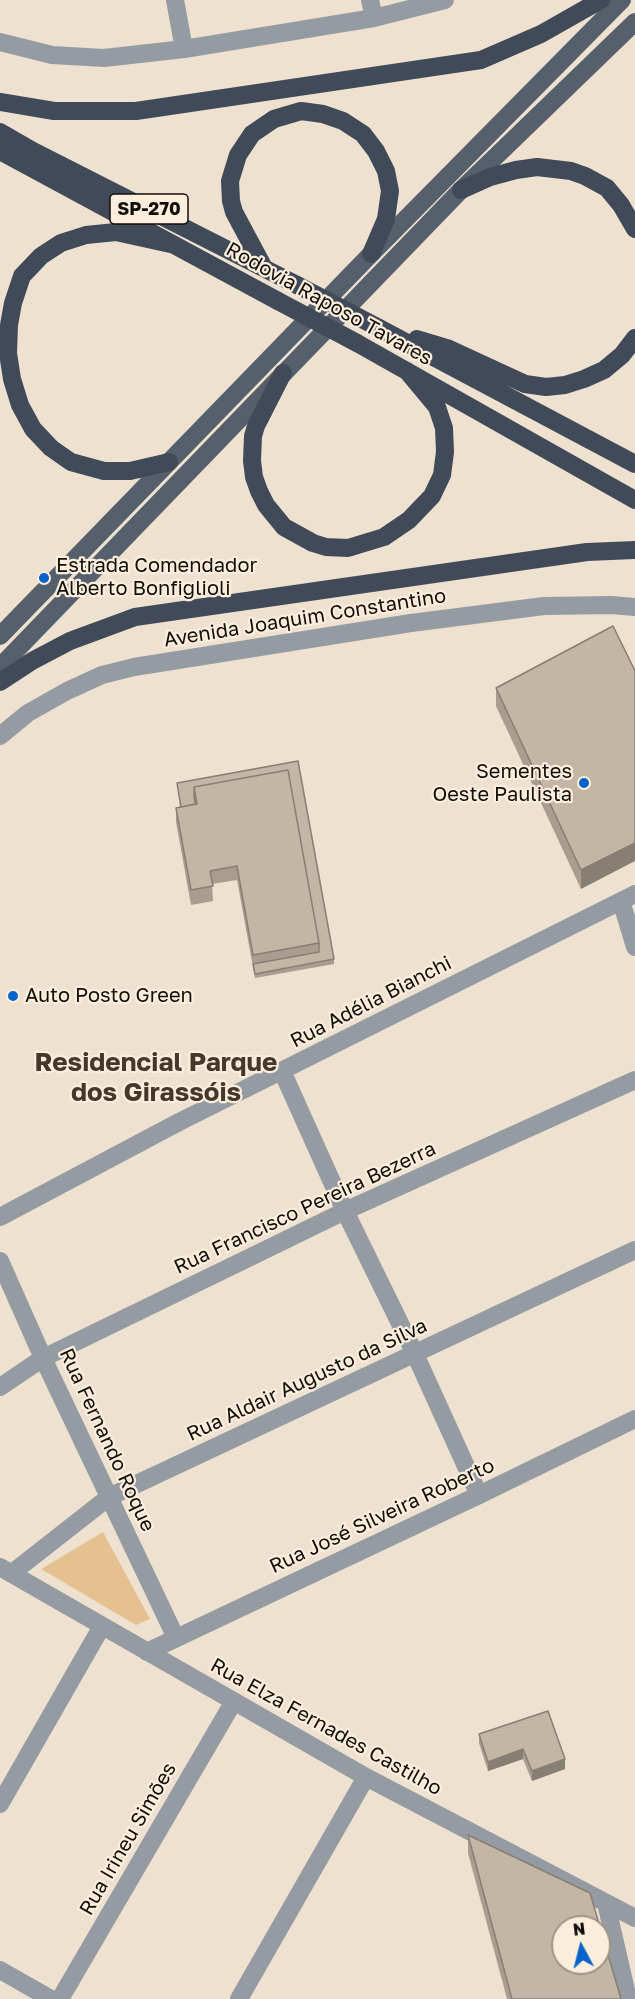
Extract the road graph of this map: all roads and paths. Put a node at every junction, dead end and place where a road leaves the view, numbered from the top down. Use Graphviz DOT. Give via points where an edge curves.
graph roads {
  1 [pos="175,0"];
  2 [pos="445,0"];
  3 [pos="601,0"];
  4 [pos="622,0"];
  5 [pos="372,9"];
  6 [pos="635,22"];
  7 [pos="0,42"];
  8 [pos="184,48"];
  9 [pos="0,102"];
  10 [pos="0,132"];
  11 [pos="0,151"];
  12 [pos="461,189"];
  13 [pos="635,230"];
  14 [pos="175,245"];
  15 [pos="371,254"];
  16 [pos="264,268"];
  17 [pos="380,328"];
  18 [pos="635,338"];
  19 [pos="407,371"];
  20 [pos="283,373"];
  21 [pos="169,462"];
  22 [pos="635,464"];
  23 [pos="635,500"];
  24 [pos="635,550"];
  25 [pos="635,607"];
  26 [pos="0,636"];
  27 [pos="0,667"];
  28 [pos="0,682"];
  29 [pos="0,736"];
  30 [pos="628,898"];
  31 [pos="635,946"];
  32 [pos="282,1071"];
  33 [pos="635,1080"];
  34 [pos="345,1211"];
  35 [pos="0,1217"];
  36 [pos="635,1250"];
  37 [pos="0,1261"];
  38 [pos="415,1354"];
  39 [pos="43,1358"];
  40 [pos="0,1387"];
  41 [pos="635,1419"];
  42 [pos="479,1495"];
  43 [pos="109,1497"];
  44 [pos="6,1570"];
  45 [pos="102,1626"];
  46 [pos="176,1638"];
  47 [pos="147,1652"];
  48 [pos="234,1701"];
  49 [pos="366,1778"];
  50 [pos="0,1804"];
  51 [pos="606,1903"];
  52 [pos="635,1918"];
  53 [pos="0,1970"];
  54 [pos="51,1999"];
  55 [pos="60,1999"];
  56 [pos="239,1999"];
  57 [pos="628,1999"];
  1 -- 8 [label="street"];
  2 -- 5 [label="street"];
  3 -- 9 [label="highway" via="541,34 481,60 136,111 54,111"];
  4 -- 15 [label="main road"];
  5 -- 8 [label="street"];
  6 -- 12 [label="main road"];
  7 -- 8 [label="street" via="52,55 104,58"];
  10 -- 16 [label="highway, Rodovia Raposo Tavares / SP-270"];
  11 -- 14 [label="highway, Rodovia Raposo Tavares / SP-270"];
  12 -- 13 [label="highway" via="516,170 537,167 571,171 607,188"];
  12 -- 20 [label="main road"];
  14 -- 19 [label="highway, Rodovia Raposo Tavares / SP-270, bridge"];
  14 -- 21 [label="highway" via="116,232 61,243 22,276 9,325 8,353 17,396 33,429 71,462 104,471 130,471"];
  15 -- 16 [label="highway" via="386,219 390,191 386,171 363,134 343,121 301,111 274,119 252,134 238,155 230,181 234,212"];
  15 -- 21 [label="main road"];
  16 -- 17 [label="highway, Rodovia Raposo Tavares / SP-270, bridge"];
  17 -- 18 [label="highway" via="447,348 525,384 546,387 584,379 604,370"];
  17 -- 22 [label="highway, Rodovia Raposo Tavares / SP-270"];
  19 -- 20 [label="highway" via="437,407 444,428 442,475 432,496 409,520 384,537 348,548 313,543 284,526 259,491 253,469 253,436"];
  19 -- 23 [label="highway, Rodovia Raposo Tavares / SP-270"];
  20 -- 27 [label="main road"];
  21 -- 26 [label="main road"];
  24 -- 28 [label="highway" via="587,552 135,617 70,641"];
  25 -- 29 [label="street, Avenida Joaquim Constantino" via="544,606 411,623 134,668 102,675 67,691 28,713"];
  30 -- 31 [label="street"];
  30 -- 32 [label="street, Rua Adélia Bianchi"];
  32 -- 34 [label="street"];
  32 -- 35 [label="street, Rua Adélia Bianchi"];
  33 -- 34 [label="street, Rua Francisco Pereira Bezerra"];
  34 -- 38 [label="street"];
  34 -- 39 [label="street, Rua Francisco Pereira Bezerra"];
  36 -- 38 [label="street, Rua Aldair Augusto da Silva"];
  37 -- 39 [label="street, Rua Fernando Roque"];
  38 -- 42 [label="street"];
  38 -- 43 [label="street, Rua Aldair Augusto da Silva"];
  39 -- 40 [label="street, Rua Francisco Pereira Bezerra"];
  39 -- 43 [label="street, Rua Fernando Roque"];
  41 -- 42 [label="street, Rua José Silveira Roberto"];
  42 -- 46 [label="street, Rua José Silveira Roberto"];
  43 -- 44 [label="street, Rua Aldair Augusto da Silva"];
  43 -- 46 [label="street, Rua Fernando Roque"];
  44 -- 45 [label="street, Rua Elza Fernades Castilho"];
  45 -- 47 [label="street, Rua Elza Fernades Castilho"];
  45 -- 50 [label="street"];
  46 -- 47 [label="street, Rua José Silveira Roberto"];
  47 -- 48 [label="street, Rua Elza Fernades Castilho"];
  48 -- 49 [label="street, Rua Elza Fernades Castilho"];
  48 -- 55 [label="street, Rua Irineu Simões"];
  49 -- 51 [label="street, Rua Elza Fernades Castilho"];
  49 -- 56 [label="street"];
  51 -- 52 [label="street, Rua Elza Fernades Castilho"];
  51 -- 57 [label="street"];
  53 -- 54 [label="street"];
}
